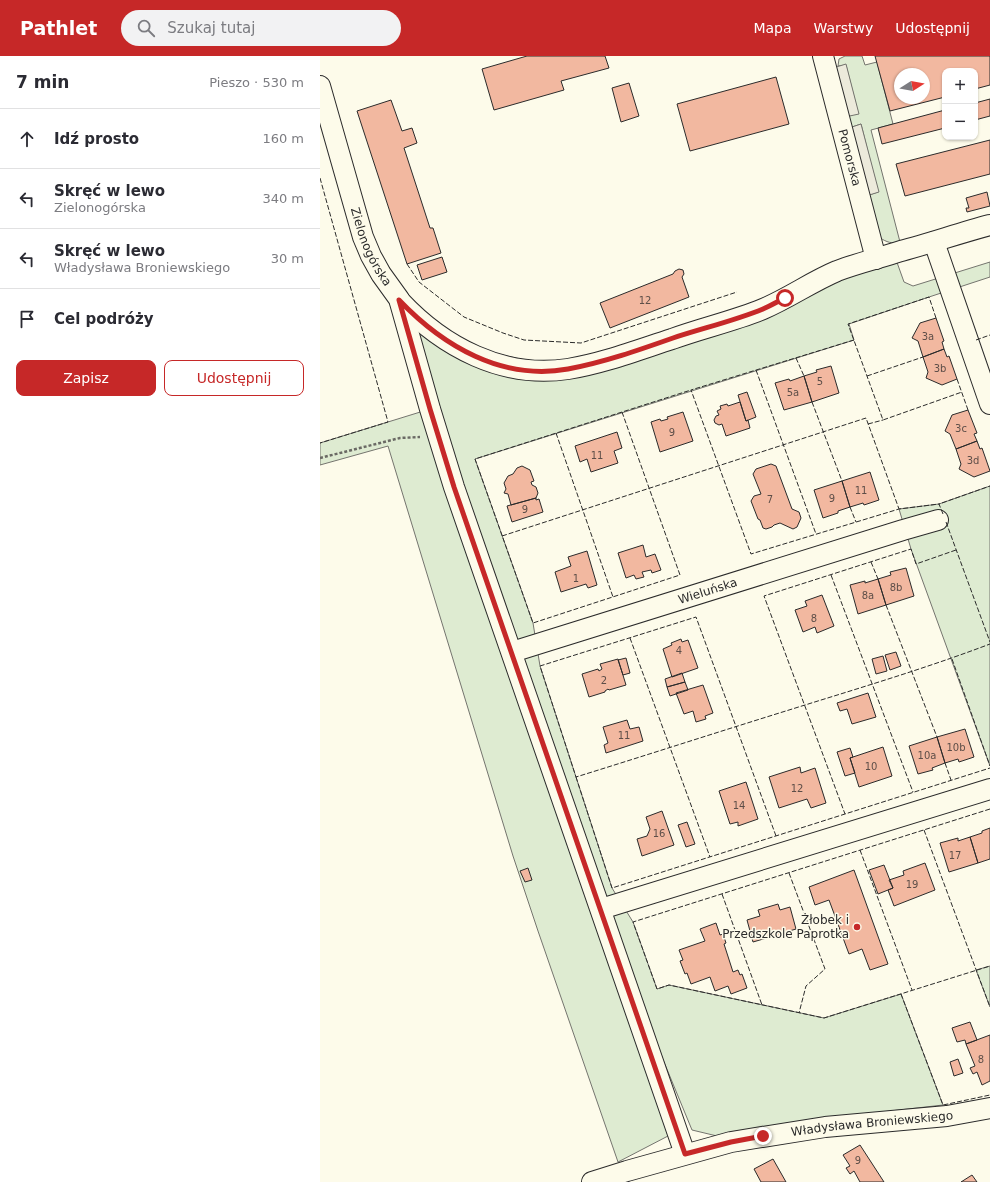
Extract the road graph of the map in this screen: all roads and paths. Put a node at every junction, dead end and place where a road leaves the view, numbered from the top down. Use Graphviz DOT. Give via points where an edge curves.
graph roads {
  1 [pos="823,56"];
  2 [pos="320,86"];
  3 [pos="990,225"];
  4 [pos="934,242"];
  5 [pos="876,259"];
  6 [pos="399,300"];
  7 [pos="990,404"];
  8 [pos="438,437"];
  9 [pos="320,458"];
  10 [pos="938,520"];
  11 [pos="512,652"];
  12 [pos="990,788"];
  13 [pos="601,909"];
  14 [pos="990,1108"];
  15 [pos="685,1154"];
  16 [pos="592,1182"];
  1 -- 5 [label="street, Pomorska"];
  2 -- 6 [label="street, Zielonogórska" via="363,237 381,274"];
  3 -- 4 [label="street"];
  4 -- 5 [label="street"];
  4 -- 7 [label="street"];
  5 -- 6 [label="street" via="838,271 740,318 597,363 551,371 507,367 471,355 430,329"];
  6 -- 8 [label="street, Zielonogórska"];
  8 -- 9 [label="path" via="400,438"];
  8 -- 11 [label="street, Zielonogórska"];
  10 -- 11 [label="street, Wieluńska"];
  11 -- 13 [label="street, Zielonogórska"];
  12 -- 13 [label="street"];
  13 -- 15 [label="street, Zielonogórska"];
  14 -- 15 [label="street, Władysława Broniewskiego" via="947,1116 825,1127 731,1142"];
  15 -- 16 [label="street, Władysława Broniewskiego"];
}
